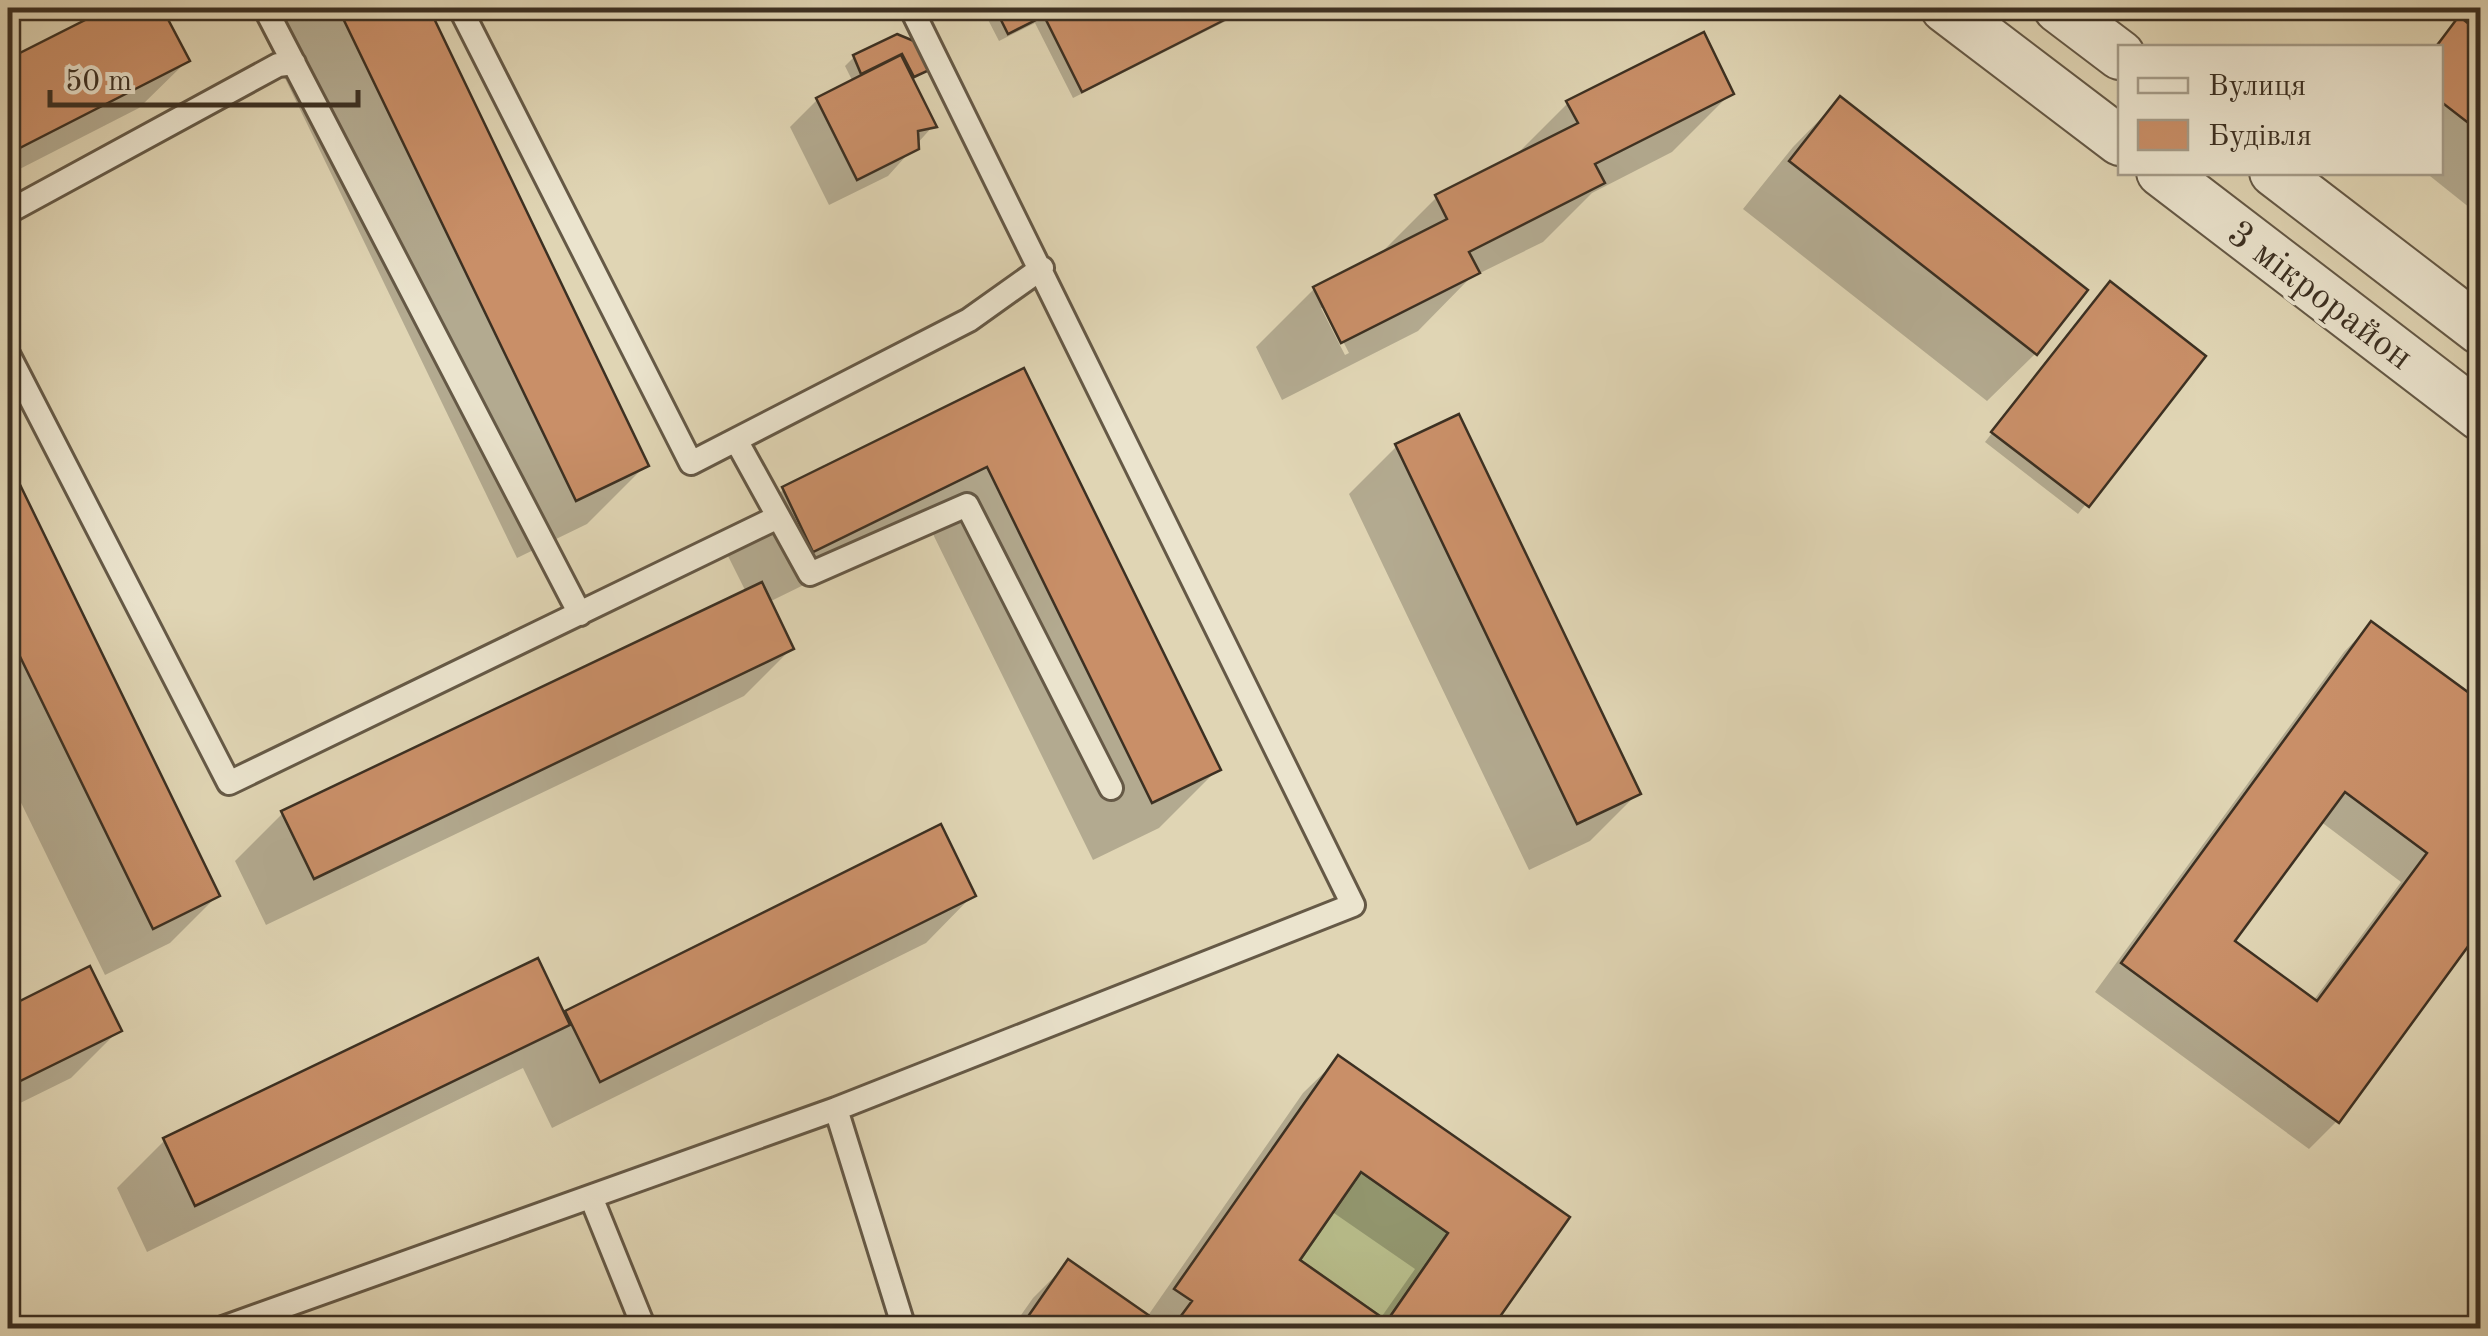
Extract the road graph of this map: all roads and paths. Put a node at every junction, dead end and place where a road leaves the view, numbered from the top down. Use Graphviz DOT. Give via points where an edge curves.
graph roads {
  1 [pos="265,8"];
  2 [pos="460,8"];
  3 [pos="911,8"];
  4 [pos="1945,8"];
  5 [pos="2058,8"];
  6 [pos="2118,53"];
  7 [pos="294,63"];
  8 [pos="2118,139"];
  9 [pos="2166,175"];
  10 [pos="2278,175"];
  11 [pos="8,212"];
  12 [pos="1042,268"];
  13 [pos="2480,330"];
  14 [pos="8,354"];
  15 [pos="2480,416"];
  16 [pos="736,440"];
  17 [pos="778,518"];
  18 [pos="580,614"];
  19 [pos="1111,788"];
  20 [pos="836,1110"];
  21 [pos="591,1198"];
  22 [pos="223,1328"];
  23 [pos="644,1328"];
  24 [pos="904,1328"];
  1 -- 7 [label="lane"];
  2 -- 16 [label="lane" via="691,464"];
  3 -- 12 [label="lane"];
  4 -- 8 [label="street"];
  5 -- 6 [label="street"];
  7 -- 11 [label="lane"];
  7 -- 18 [label="lane"];
  9 -- 15 [label="street, 3 мікрорайон"];
  10 -- 13 [label="street, 3 мікрорайон"];
  12 -- 16 [label="lane" via="968,320"];
  12 -- 20 [label="lane" via="1353,905"];
  14 -- 18 [label="lane" via="229,783"];
  16 -- 17 [label="lane"];
  17 -- 18 [label="lane"];
  17 -- 19 [label="lane" via="810,574 968,505"];
  20 -- 21 [label="lane"];
  20 -- 24 [label="lane"];
  21 -- 22 [label="lane"];
  21 -- 23 [label="lane"];
}
